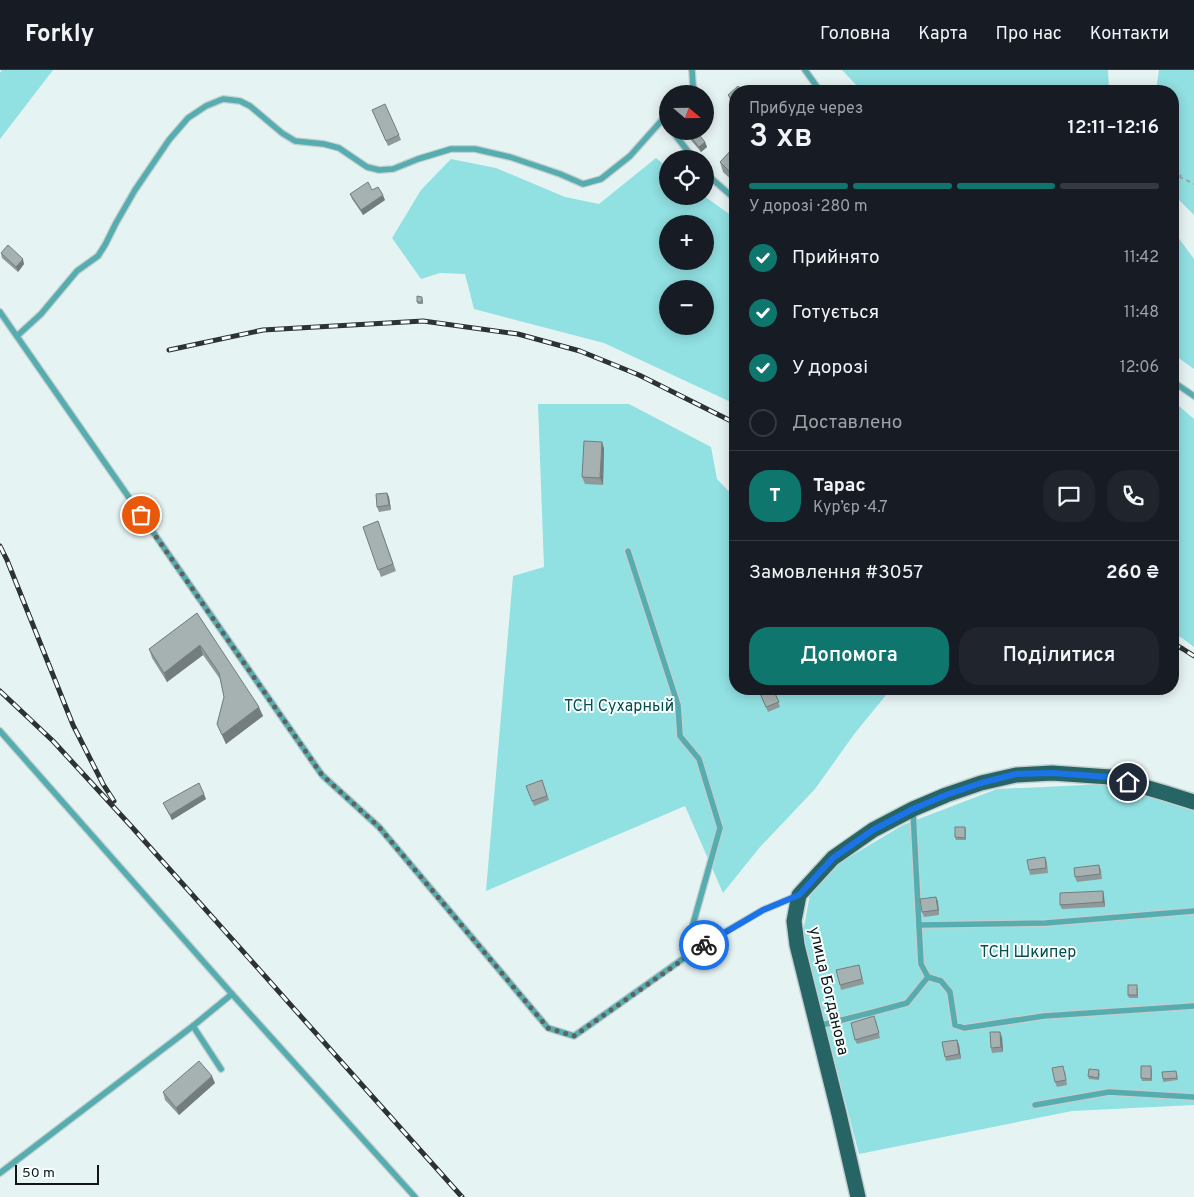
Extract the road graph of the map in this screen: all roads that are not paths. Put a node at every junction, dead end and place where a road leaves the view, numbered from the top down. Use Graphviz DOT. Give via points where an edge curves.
graph roads {
  1 [pos="692,70"];
  2 [pos="805,70"];
  3 [pos="693,85"];
  4 [pos="816,85"];
  5 [pos="659,124"];
  6 [pos="679,140"];
  7 [pos="687,150"];
  8 [pos="714,181"];
  9 [pos="729,194"];
  10 [pos="0,312"];
  11 [pos="17,336"];
  12 [pos="1179,386"];
  13 [pos="1194,396"];
  14 [pos="628,551"];
  15 [pos="0,731"];
  16 [pos="1194,802"];
  17 [pos="913,809"];
  18 [pos="799,895"];
  19 [pos="1194,911"];
  20 [pos="919,925"];
  21 [pos="701,946"];
  22 [pos="928,977"];
  23 [pos="232,994"];
  24 [pos="1194,1006"];
  25 [pos="193,1026"];
  26 [pos="818,1026"];
  27 [pos="221,1069"];
  28 [pos="1194,1097"];
  29 [pos="1034,1106"];
  30 [pos="0,1173"];
  31 [pos="415,1197"];
  32 [pos="858,1197"];
  1 -- 3 [label="lane"];
  2 -- 4 [label="lane"];
  5 -- 11 [label="lane" via="630,156 601,179 583,184 510,157 475,149 451,148 379,170 367,167 339,148 295,141 250,106 223,99 188,118 135,190 98,256 78,271"];
  6 -- 7 [label="lane"];
  8 -- 9 [label="lane"];
  10 -- 11 [label="lane"];
  11 -- 21 [label="lane" via="322,775 379,827 548,1028 574,1036"];
  12 -- 13 [label="lane"];
  14 -- 21 [label="lane" via="678,705 680,736 699,759 720,828 694,924"];
  15 -- 23 [label="lane"];
  16 -- 17 [label="main road" via="1110,777 1052,773 1016,774 981,783"];
  17 -- 18 [label="main road" via="873,830 833,858"];
  17 -- 20 [label="lane"];
  18 -- 21 [label="lane" via="763,910"];
  18 -- 26 [label="main road, улица Богданова" via="794,921 797,945"];
  19 -- 20 [label="lane" via="1046,923"];
  20 -- 22 [label="lane" via="921,964"];
  22 -- 24 [label="lane" via="941,981 950,992 955,1026 964,1028 1044,1016"];
  22 -- 26 [label="lane" via="907,1003"];
  23 -- 25 [label="lane"];
  23 -- 31 [label="lane"];
  25 -- 27 [label="lane"];
  25 -- 30 [label="lane"];
  26 -- 32 [label="main road, улица Богданова"];
  28 -- 29 [label="lane" via="1109,1092"];
}
